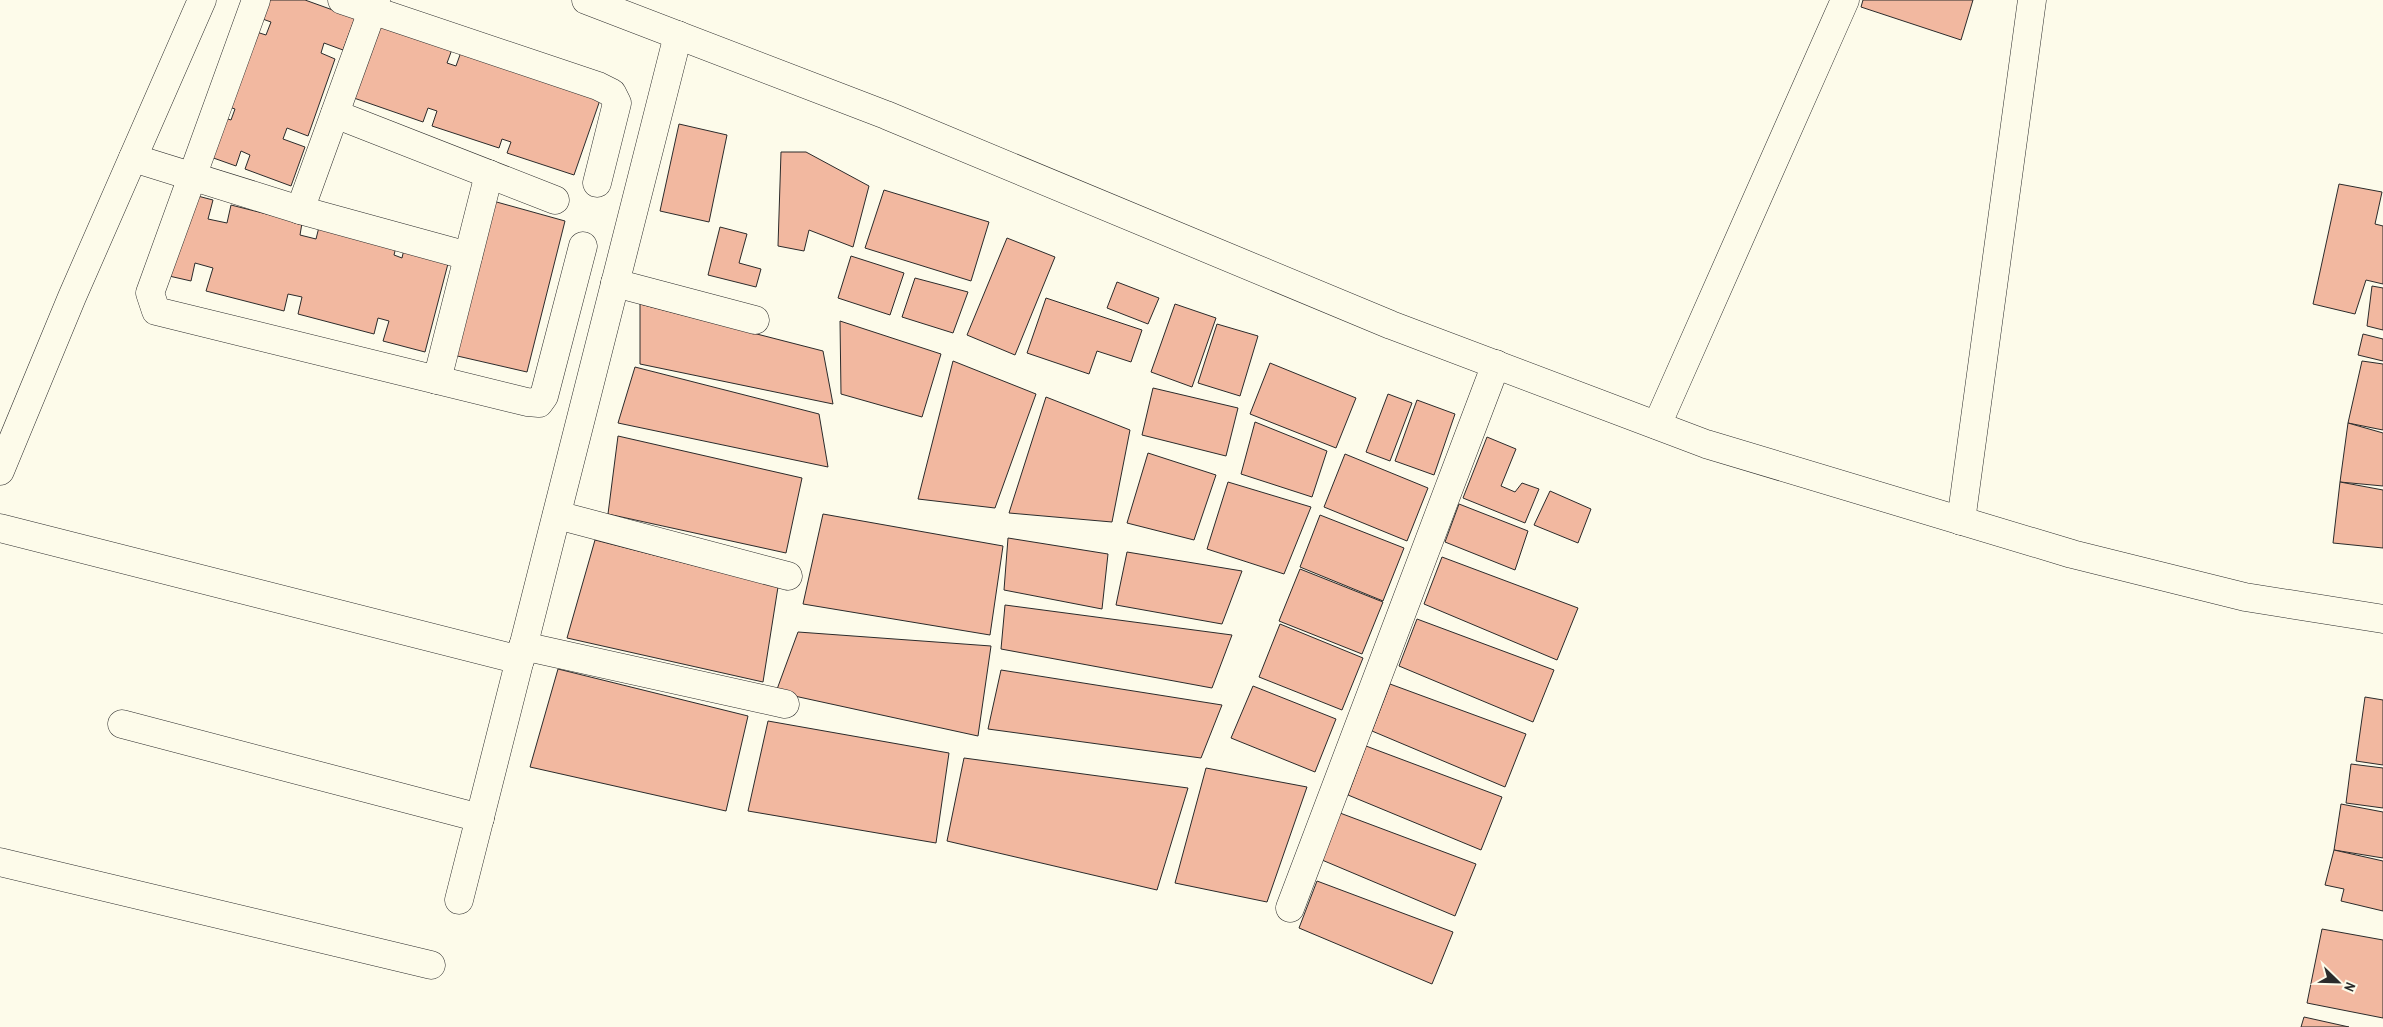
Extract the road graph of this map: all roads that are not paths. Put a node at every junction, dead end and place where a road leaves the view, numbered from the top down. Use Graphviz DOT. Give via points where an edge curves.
graph roads {
  1 [pos="202,0"];
  2 [pos="256,0"];
  3 [pos="342,0"];
  4 [pos="586,0"];
  5 [pos="1845,0"];
  6 [pos="2032,0"];
  7 [pos="374,5"];
  8 [pos="678,35"];
  9 [pos="335,114"];
  10 [pos="133,158"];
  11 [pos="489,174"];
  12 [pos="192,176"];
  13 [pos="597,183"];
  14 [pos="555,200"];
  15 [pos="300,210"];
  16 [pos="583,246"];
  17 [pos="468,256"];
  18 [pos="615,283"];
  19 [pos="755,320"];
  20 [pos="1496,364"];
  21 [pos="437,380"];
  22 [pos="1656,425"];
  23 [pos="0,471"];
  24 [pos="556,515"];
  25 [pos="1961,521"];
  26 [pos="0,528"];
  27 [pos="788,576"];
  28 [pos="2383,619"];
  29 [pos="522,653"];
  30 [pos="785,704"];
  31 [pos="122,724"];
  32 [pos="480,818"];
  33 [pos="0,862"];
  34 [pos="459,900"];
  35 [pos="1290,908"];
  36 [pos="431,965"];
  1 -- 10 [label="street"];
  2 -- 12 [label="street"];
  3 -- 7 [label="street"];
  4 -- 8 [label="street"];
  5 -- 22 [label="street"];
  6 -- 25 [label="street"];
  7 -- 9 [label="street"];
  7 -- 13 [label="street" via="612,93 617,103"];
  8 -- 18 [label="street"];
  8 -- 20 [label="street" via="886,115 1391,325"];
  9 -- 11 [label="street"];
  9 -- 15 [label="street"];
  10 -- 12 [label="street"];
  10 -- 23 [label="street"];
  11 -- 14 [label="street"];
  11 -- 17 [label="street"];
  12 -- 15 [label="street"];
  12 -- 21 [label="street" via="150,293 156,310"];
  15 -- 17 [label="street"];
  16 -- 21 [label="street" via="544,396 539,403"];
  17 -- 21 [label="street"];
  18 -- 19 [label="street"];
  18 -- 24 [label="street"];
  20 -- 22 [label="street"];
  20 -- 35 [label="street"];
  22 -- 25 [label="street" via="1706,444"];
  24 -- 27 [label="street"];
  24 -- 29 [label="street"];
  25 -- 28 [label="street" via="2072,554 2245,596"];
  26 -- 29 [label="street"];
  29 -- 30 [label="street"];
  29 -- 32 [label="street"];
  31 -- 32 [label="street"];
  32 -- 34 [label="street"];
  33 -- 36 [label="street"];
}
